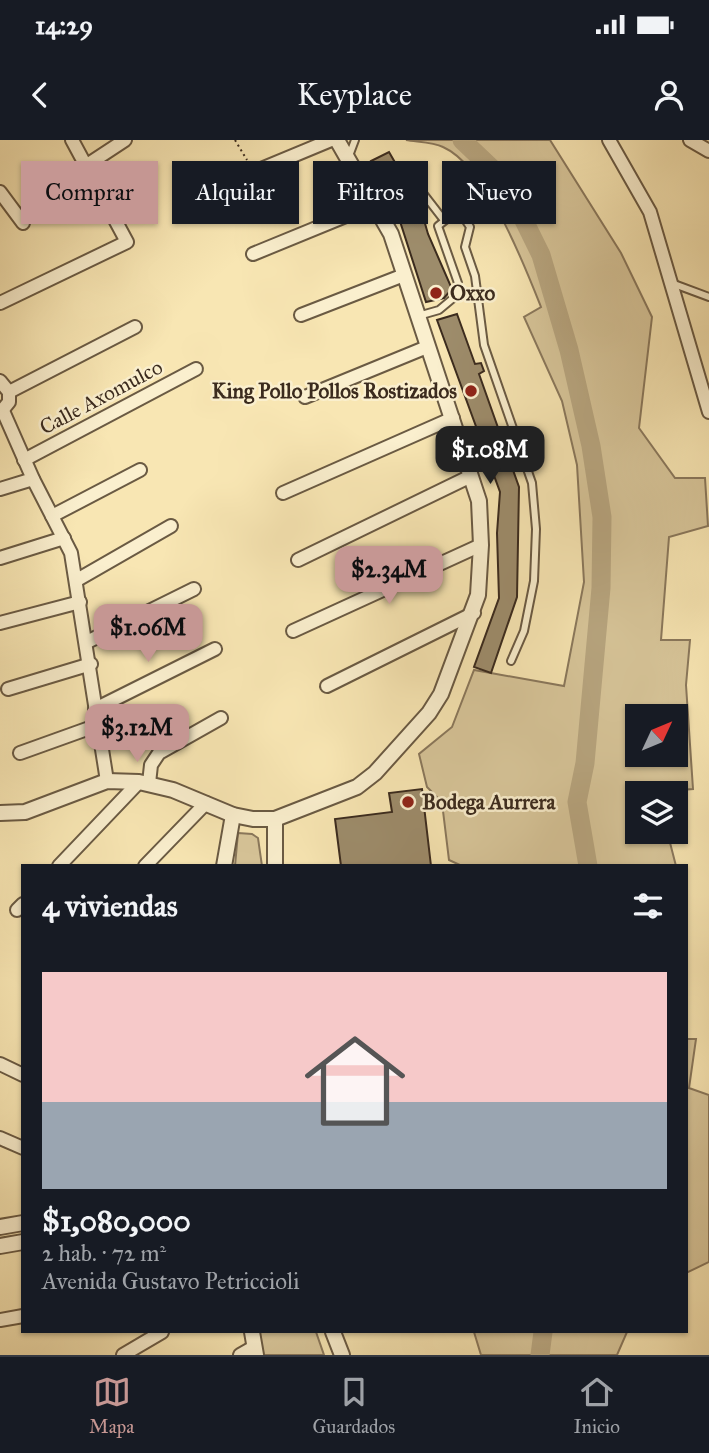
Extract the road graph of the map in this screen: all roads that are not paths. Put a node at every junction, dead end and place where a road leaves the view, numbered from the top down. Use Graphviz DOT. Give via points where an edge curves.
graph roads {
  1 [pos="72,140"];
  2 [pos="125,140"];
  3 [pos="331,140"];
  4 [pos="337,140"];
  5 [pos="355,140"];
  6 [pos="609,140"];
  7 [pos="690,140"];
  8 [pos="709,151"];
  9 [pos="348,157"];
  10 [pos="85,161"];
  11 [pos="93,161"];
  12 [pos="280,161"];
  13 [pos="350,161"];
  14 [pos="0,192"];
  15 [pos="428,200"];
  16 [pos="442,218"];
  17 [pos="21,220"];
  18 [pos="442,220"];
  19 [pos="118,224"];
  20 [pos="326,224"];
  21 [pos="386,224"];
  22 [pos="468,224"];
  23 [pos="253,254"];
  24 [pos="404,275"];
  25 [pos="674,284"];
  26 [pos="709,297"];
  27 [pos="0,303"];
  28 [pos="300,315"];
  29 [pos="416,317"];
  30 [pos="135,327"];
  31 [pos="427,347"];
  32 [pos="195,369"];
  33 [pos="0,381"];
  34 [pos="9,392"];
  35 [pos="305,397"];
  36 [pos="2,412"];
  37 [pos="709,412"];
  38 [pos="453,418"];
  39 [pos="24,460"];
  40 [pos="140,470"];
  41 [pos="471,476"];
  42 [pos="33,479"];
  43 [pos="0,489"];
  44 [pos="283,493"];
  45 [pos="52,516"];
  46 [pos="172,526"];
  47 [pos="64,538"];
  48 [pos="481,545"];
  49 [pos="0,558"];
  50 [pos="298,560"];
  51 [pos="77,580"];
  52 [pos="194,589"];
  53 [pos="80,602"];
  54 [pos="474,613"];
  55 [pos="0,623"];
  56 [pos="293,631"];
  57 [pos="87,642"];
  58 [pos="215,649"];
  59 [pos="511,661"];
  60 [pos="91,664"];
  61 [pos="327,686"];
  62 [pos="8,690"];
  63 [pos="95,709"];
  64 [pos="221,719"];
  65 [pos="98,725"];
  66 [pos="20,753"];
  67 [pos="107,781"];
  68 [pos="144,782"];
  69 [pos="206,803"];
  70 [pos="0,813"];
  71 [pos="233,815"];
  72 [pos="275,819"];
  73 [pos="61,864"];
  74 [pos="147,864"];
  75 [pos="224,864"];
  76 [pos="275,864"];
  77 [pos="0,1064"];
  78 [pos="21,1074"];
  79 [pos="0,1138"];
  80 [pos="21,1147"];
  81 [pos="21,1223"];
  82 [pos="0,1227"];
  83 [pos="21,1242"];
  84 [pos="0,1246"];
  85 [pos="21,1316"];
  86 [pos="0,1320"];
  87 [pos="160,1333"];
  88 [pos="252,1333"];
  89 [pos="333,1333"];
  90 [pos="255,1351"];
  91 [pos="123,1355"];
  92 [pos="240,1355"];
  93 [pos="342,1355"];
  1 -- 10 [label="street"];
  2 -- 11 [label="street"];
  3 -- 12 [label="street"];
  4 -- 9 [label="street"];
  5 -- 9 [label="lane"];
  6 -- 25 [label="street" via="650,212"];
  7 -- 8 [label="street"];
  9 -- 13 [label="street"];
  14 -- 17 [label="street"];
  15 -- 16 [label="lane"];
  18 -- 29 [label="lane" via="438,226 458,283 457,295 439,310"];
  19 -- 27 [label="street" via="127,242"];
  20 -- 23 [label="street"];
  21 -- 24 [label="street"];
  22 -- 59 [label="lane" via="465,247 477,285 484,345 532,483 534,581 524,631"];
  24 -- 28 [label="street"];
  24 -- 29 [label="street"];
  25 -- 26 [label="lane"];
  25 -- 37 [label="street"];
  29 -- 31 [label="street"];
  30 -- 34 [label="street"];
  31 -- 35 [label="street"];
  31 -- 38 [label="street"];
  32 -- 39 [label="street, Calle Axomulco"];
  33 -- 34 [label="street"];
  34 -- 36 [label="street"];
  36 -- 39 [label="street"];
  38 -- 41 [label="street"];
  38 -- 44 [label="street"];
  39 -- 42 [label="street"];
  40 -- 45 [label="street"];
  41 -- 48 [label="street" via="479,501"];
  41 -- 50 [label="street"];
  42 -- 43 [label="street"];
  42 -- 45 [label="street"];
  45 -- 47 [label="street"];
  46 -- 51 [label="street"];
  47 -- 49 [label="street"];
  47 -- 51 [label="street"];
  48 -- 54 [label="street"];
  48 -- 56 [label="street"];
  51 -- 53 [label="street"];
  52 -- 57 [label="street"];
  53 -- 55 [label="street"];
  53 -- 57 [label="street"];
  54 -- 61 [label="street"];
  54 -- 72 [label="street" via="441,694 375,773 328,801"];
  57 -- 60 [label="street"];
  58 -- 63 [label="street"];
  60 -- 62 [label="street"];
  60 -- 63 [label="street"];
  63 -- 65 [label="street"];
  64 -- 68 [label="street" via="159,753"];
  65 -- 66 [label="street"];
  65 -- 67 [label="street"];
  67 -- 68 [label="street"];
  67 -- 70 [label="street" via="25,812"];
  68 -- 69 [label="street"];
  68 -- 73 [label="street"];
  69 -- 71 [label="street"];
  69 -- 74 [label="street"];
  71 -- 72 [label="street"];
  71 -- 75 [label="street"];
  72 -- 76 [label="street"];
  77 -- 78 [label="street"];
  79 -- 80 [label="street"];
  81 -- 82 [label="street"];
  83 -- 84 [label="street"];
  85 -- 86 [label="street"];
  87 -- 91 [label="street"];
  88 -- 90 [label="street"];
  89 -- 93 [label="street"];
  90 -- 92 [label="street"];
}
